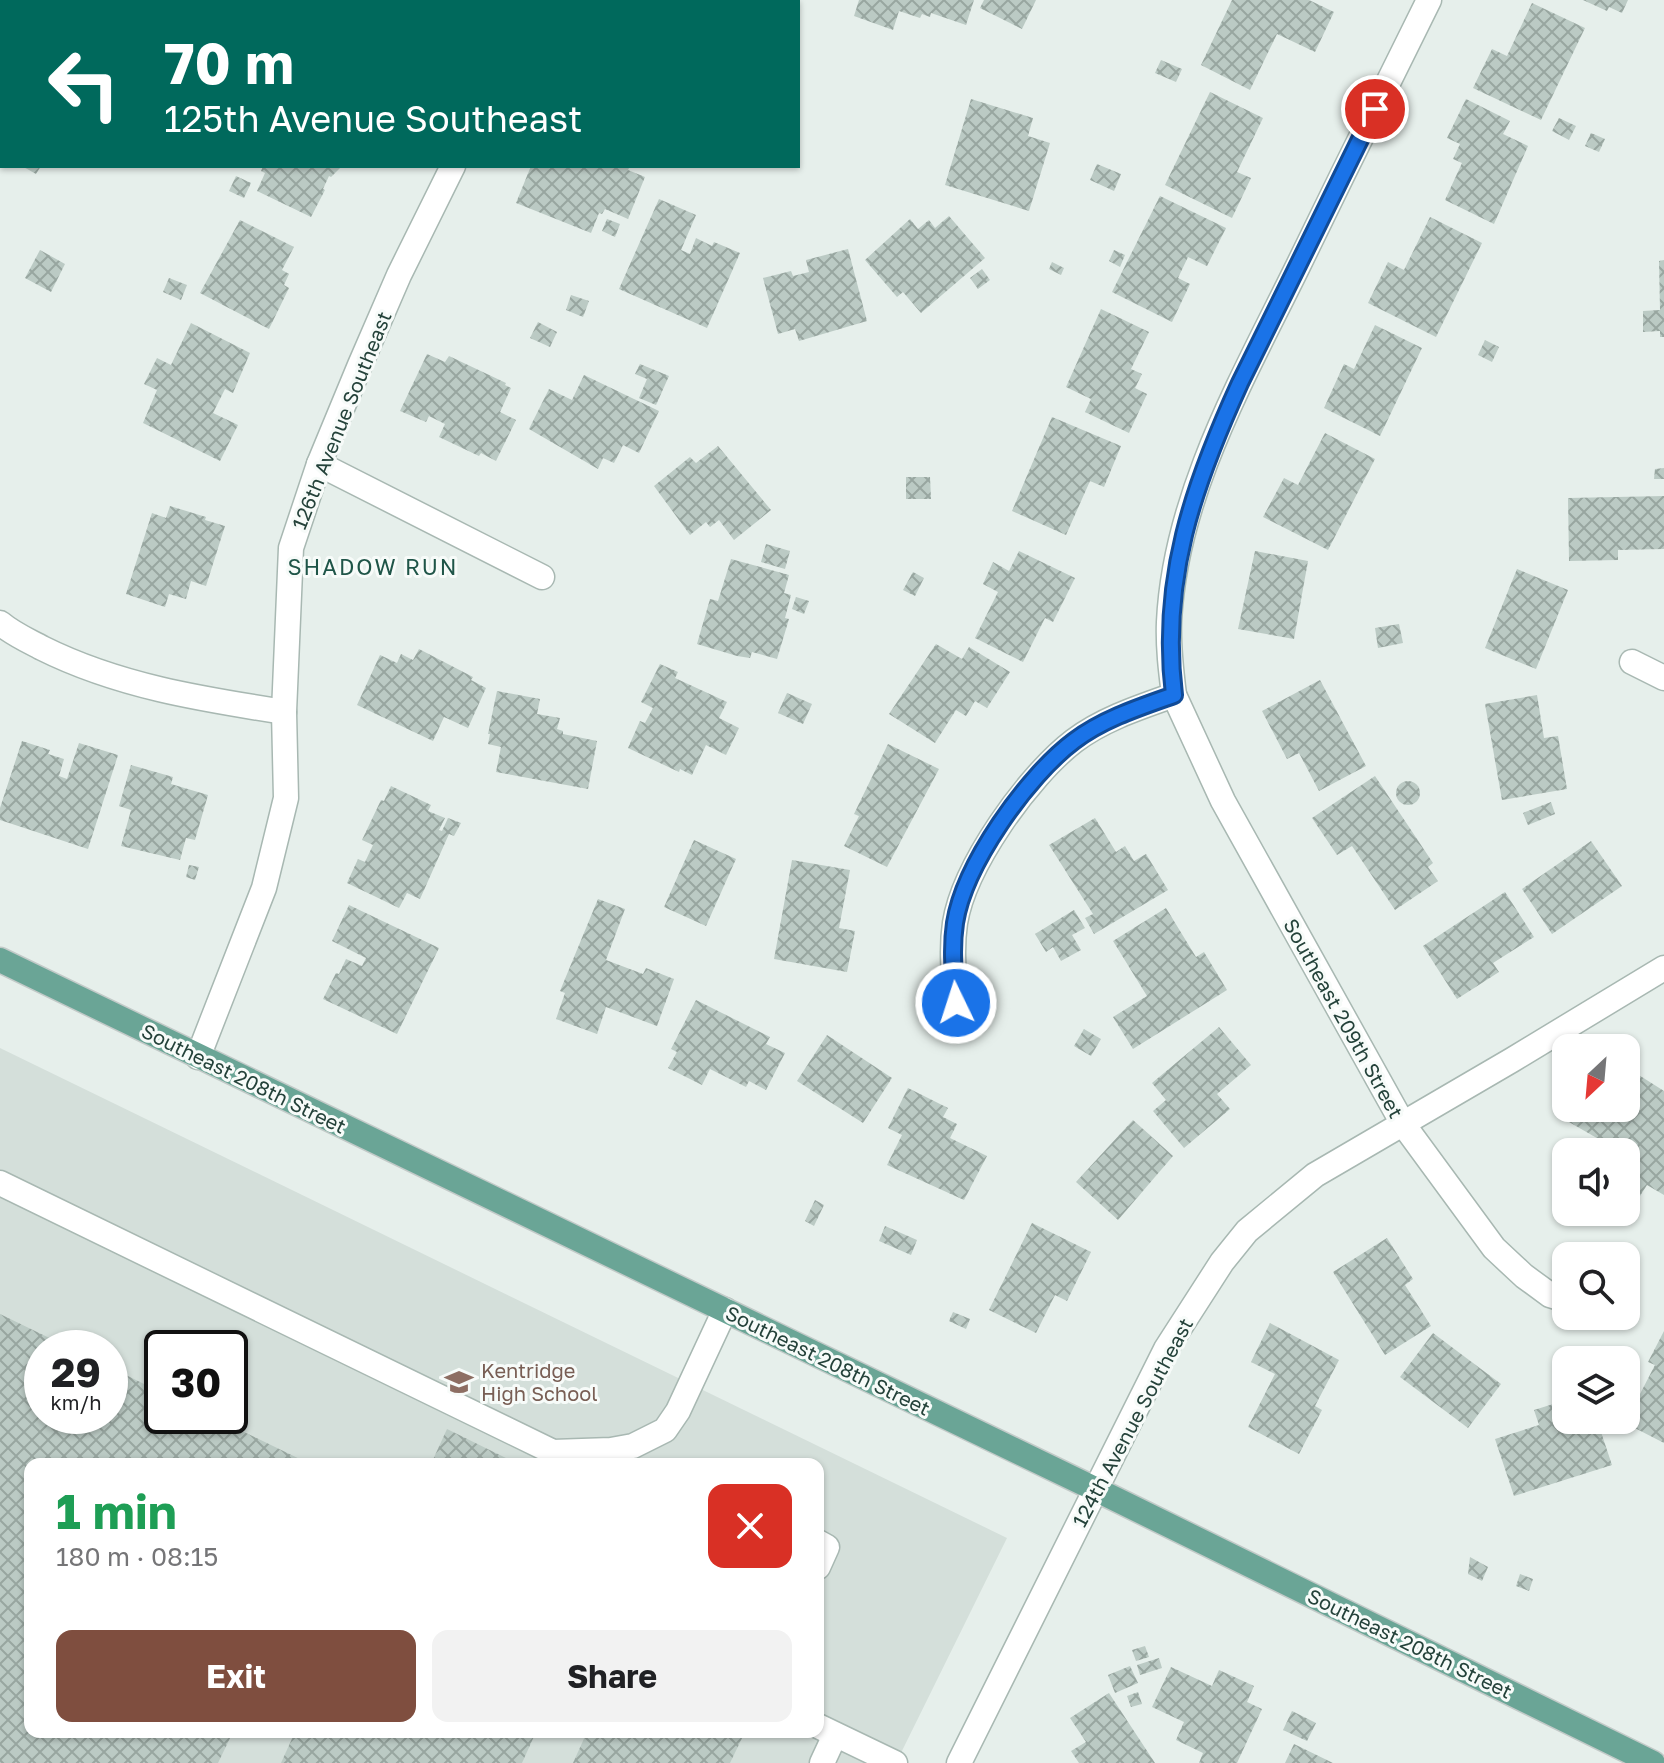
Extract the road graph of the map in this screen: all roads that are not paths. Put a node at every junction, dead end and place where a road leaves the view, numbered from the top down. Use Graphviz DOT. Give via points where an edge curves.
graph roads {
  1 [pos="1429,0"];
  2 [pos="452,168"];
  3 [pos="319,464"];
  4 [pos="542,577"];
  5 [pos="0,623"];
  6 [pos="1632,662"];
  7 [pos="1664,678"];
  8 [pos="1174,695"];
  9 [pos="284,712"];
  10 [pos="0,960"];
  11 [pos="1664,968"];
  12 [pos="956,1003"];
  13 [pos="198,1057"];
  14 [pos="1403,1124"];
  15 [pos="0,1183"];
  16 [pos="1552,1296"];
  17 [pos="725,1310"];
  18 [pos="1095,1489"];
  19 [pos="827,1730"];
  20 [pos="822,1763"];
  21 [pos="895,1763"];
  22 [pos="959,1763"];
  23 [pos="1653,1763"];
  1 -- 8 [label="street" via="1207,460 1172,590"];
  2 -- 3 [label="street, 126th Avenue Southeast" via="399,275"];
  3 -- 4 [label="street"];
  3 -- 9 [label="street, 126th Avenue Southeast" via="291,548"];
  5 -- 9 [label="street" via="80,667 185,697"];
  6 -- 7 [label="street"];
  8 -- 12 [label="street" via="1121,714 1076,739 1018,797 971,878 955,920"];
  8 -- 14 [label="street, Southeast 209th Street" via="1223,801"];
  9 -- 13 [label="street, 126th Avenue Southeast" via="286,798 268,873"];
  10 -- 13 [label="main road, Southeast 208th Street"];
  11 -- 14 [label="street, 124th Avenue Southeast"];
  13 -- 17 [label="main road, Southeast 208th Street"];
  14 -- 16 [label="street, Southeast 209th Street" via="1494,1248"];
  14 -- 18 [label="street, 124th Avenue Southeast" via="1315,1175 1247,1231 1166,1349"];
  15 -- 17 [label="street" via="553,1452 633,1446 665,1430"];
  17 -- 18 [label="main road, Southeast 208th Street"];
  18 -- 22 [label="street, 124th Avenue Southeast"];
  18 -- 23 [label="main road, Southeast 208th Street"];
  19 -- 20 [label="street"];
  19 -- 21 [label="street"];
}
